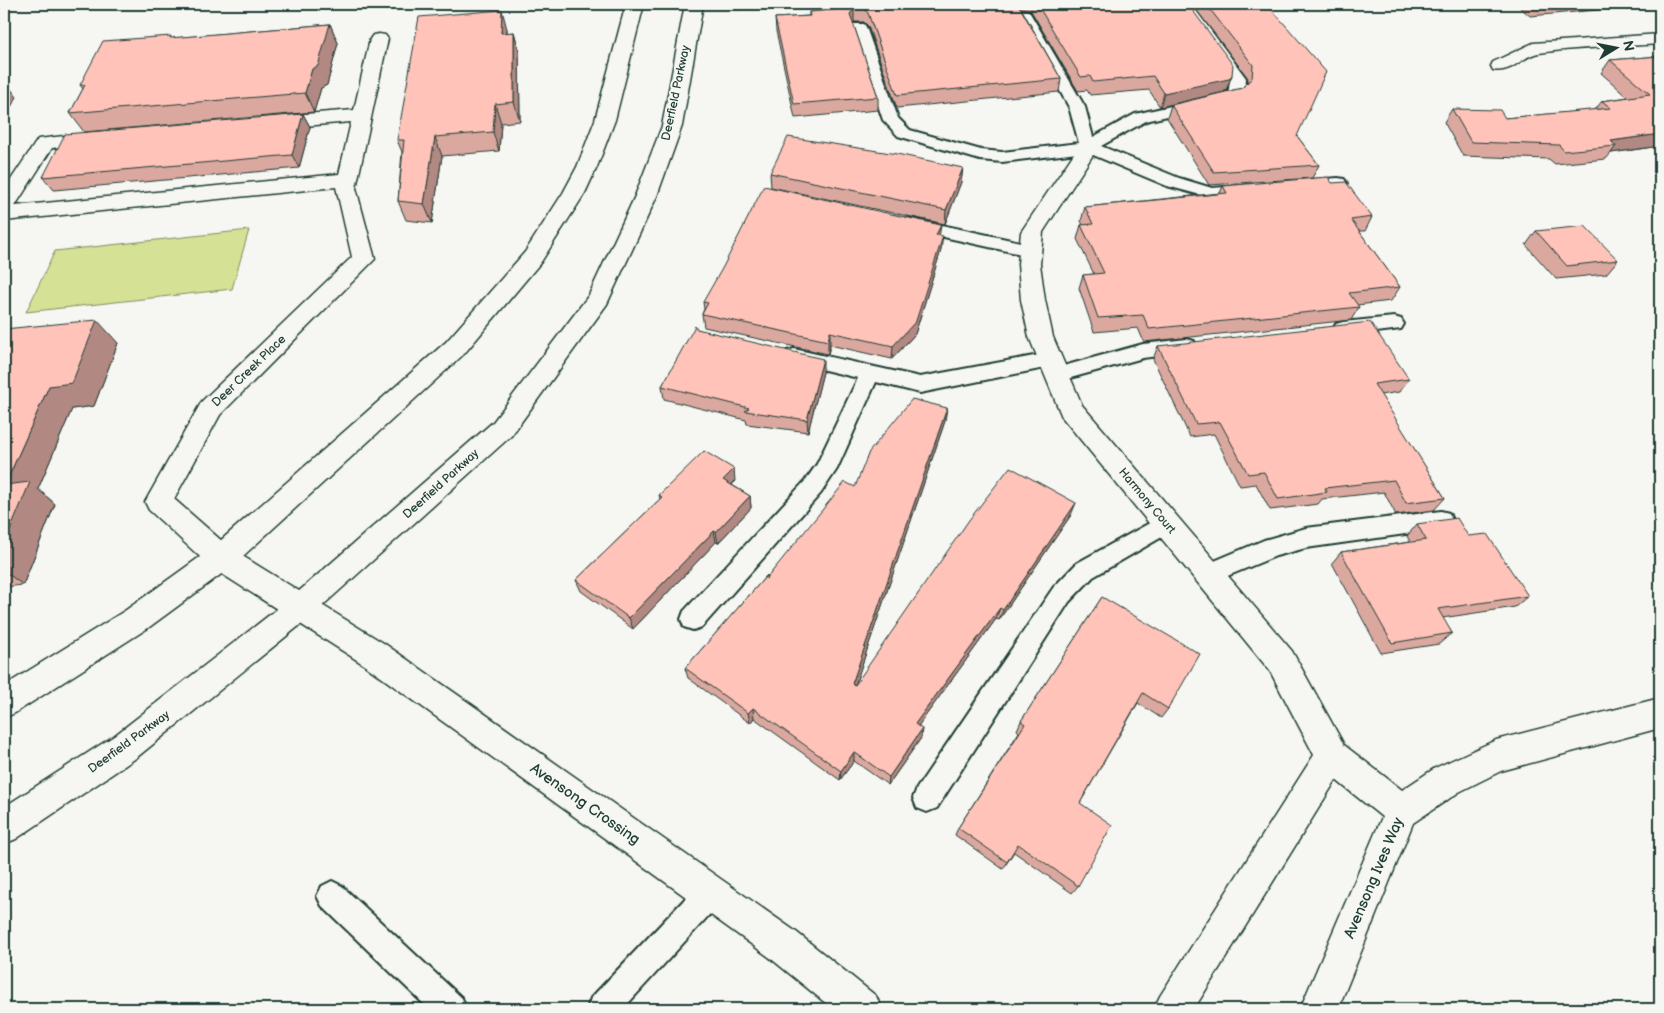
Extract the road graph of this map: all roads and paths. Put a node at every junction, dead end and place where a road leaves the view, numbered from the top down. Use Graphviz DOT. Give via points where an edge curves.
graph roads {
  1 [pos="635,4"];
  2 [pos="694,4"];
  3 [pos="1184,4"];
  4 [pos="1023,13"];
  5 [pos="859,27"];
  6 [pos="380,39"];
  7 [pos="1660,39"];
  8 [pos="1500,66"];
  9 [pos="362,115"];
  10 [pos="253,125"];
  11 [pos="114,137"];
  12 [pos="1088,147"];
  13 [pos="348,179"];
  14 [pos="1338,183"];
  15 [pos="1290,186"];
  16 [pos="1270,188"];
  17 [pos="4,206"];
  18 [pos="4,214"];
  19 [pos="891,220"];
  20 [pos="1030,250"];
  21 [pos="1394,324"];
  22 [pos="1326,331"];
  23 [pos="1201,344"];
  24 [pos="774,351"];
  25 [pos="1053,367"];
  26 [pos="870,373"];
  27 [pos="1441,520"];
  28 [pos="1166,523"];
  29 [pos="221,558"];
  30 [pos="1208,574"];
  31 [pos="300,608"];
  32 [pos="693,619"];
  33 [pos="4,703"];
  34 [pos="1660,712"];
  35 [pos="1332,756"];
  36 [pos="927,798"];
  37 [pos="1401,811"];
  38 [pos="4,827"];
  39 [pos="710,893"];
  40 [pos="332,896"];
  41 [pos="451,1009"];
  42 [pos="602,1009"];
  43 [pos="863,1009"];
  44 [pos="1174,1009"];
  45 [pos="1319,1009"];
  1 -- 29 [label="street" via="605,120 587,167 533,257 455,348"];
  2 -- 31 [label="street, Deerfield Parkway" via="677,103 667,140 646,196 599,298 502,429"];
  3 -- 12 [label="lane" via="1238,78 1237,90 1230,98 1141,117"];
  4 -- 12 [label="lane" via="1077,107"];
  5 -- 12 [label="lane" via="891,120 904,132 980,155 1002,157"];
  6 -- 9 [label="street, Deer Creek Place"];
  7 -- 8 [label="street" via="1533,48"];
  9 -- 10 [label="street"];
  9 -- 13 [label="street, Deer Creek Place"];
  11 -- 17 [label="street" via="45,143"];
  12 -- 16 [label="lane" via="1173,182 1212,193"];
  12 -- 20 [label="street, Harmony Court" via="1032,232"];
  13 -- 18 [label="street"];
  13 -- 29 [label="street, Deer Creek Place" via="346,188 364,259 211,408 158,502"];
  14 -- 15 [label="lane"];
  19 -- 20 [label="lane"];
  20 -- 25 [label="street, Harmony Court" via="1033,300 1041,337"];
  21 -- 22 [label="lane"];
  23 -- 25 [label="lane"];
  24 -- 26 [label="lane"];
  25 -- 26 [label="lane" via="920,385"];
  25 -- 28 [label="street, Harmony Court" via="1071,410"];
  26 -- 32 [label="lane" via="826,469"];
  27 -- 30 [label="lane" via="1306,538 1272,547"];
  28 -- 30 [label="street, Harmony Court"];
  28 -- 36 [label="lane" via="1085,570 1061,595"];
  29 -- 31 [label="street, Deer Creek Place"];
  29 -- 33 [label="street" via="137,618"];
  30 -- 35 [label="street, Harmony Court" via="1281,660"];
  31 -- 38 [label="street, Deerfield Parkway" via="125,748"];
  31 -- 39 [label="street, Avensong Crossing" via="374,654"];
  34 -- 37 [label="street, Avensong Ives Way" via="1496,756 1447,780"];
  35 -- 37 [label="street, Harmony Court"];
  35 -- 44 [label="street"];
  37 -- 45 [label="street, Avensong Ives Way"];
  39 -- 42 [label="lane"];
  39 -- 43 [label="street, Avensong Crossing" via="782,944"];
  40 -- 41 [label="lane"];
}
